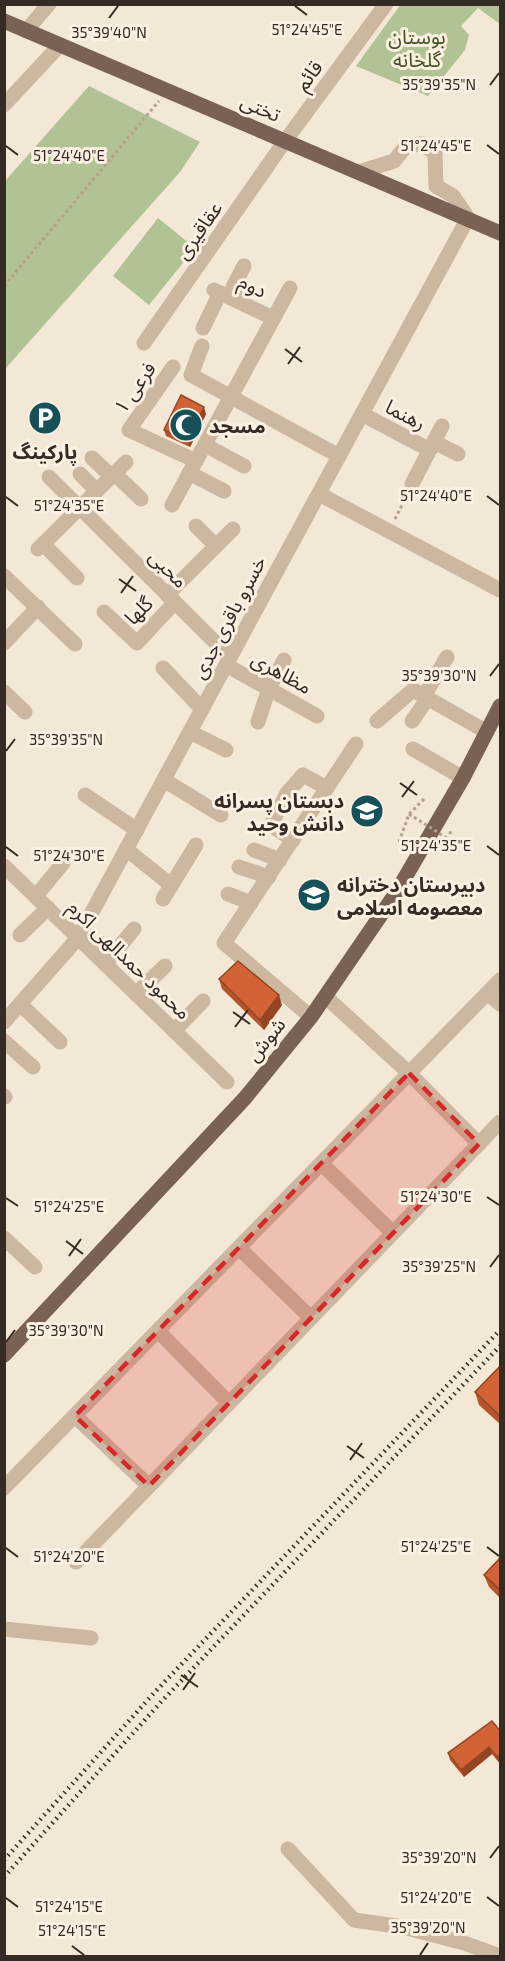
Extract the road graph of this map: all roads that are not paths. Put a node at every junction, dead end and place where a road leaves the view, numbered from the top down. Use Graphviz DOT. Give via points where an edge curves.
graph roads {
  1 [pos="49,4"];
  2 [pos="386,4"];
  3 [pos="4,21"];
  4 [pos="26,31"];
  5 [pos="60,45"];
  6 [pos="4,105"];
  7 [pos="285,141"];
  8 [pos="359,172"];
  9 [pos="468,218"];
  10 [pos="501,233"];
  11 [pos="244,266"];
  12 [pos="290,288"];
  13 [pos="222,294"];
  14 [pos="273,318"];
  15 [pos="203,328"];
  16 [pos="144,343"];
  17 [pos="202,346"];
  18 [pos="174,367"];
  19 [pos="231,396"];
  20 [pos="362,414"];
  21 [pos="442,426"];
  22 [pos="205,445"];
  23 [pos="432,446"];
  24 [pos="459,454"];
  25 [pos="339,456"];
  26 [pos="92,458"];
  27 [pos="126,462"];
  28 [pos="244,466"];
  29 [pos="193,467"];
  30 [pos="80,474"];
  31 [pos="113,475"];
  32 [pos="49,477"];
  33 [pos="412,484"];
  34 [pos="97,491"];
  35 [pos="224,491"];
  36 [pos="319,494"];
  37 [pos="141,499"];
  38 [pos="172,505"];
  39 [pos="79,508"];
  40 [pos="196,526"];
  41 [pos="233,529"];
  42 [pos="216,546"];
  43 [pos="4,576"];
  44 [pos="77,578"];
  45 [pos="501,590"];
  46 [pos="171,599"];
  47 [pos="39,607"];
  48 [pos="104,612"];
  49 [pos="4,644"];
  50 [pos="75,644"];
  51 [pos="447,657"];
  52 [pos="284,660"];
  53 [pos="228,661"];
  54 [pos="163,668"];
  55 [pos="269,688"];
  56 [pos="4,692"];
  57 [pos="422,695"];
  58 [pos="501,706"];
  59 [pos="202,709"];
  60 [pos="25,711"];
  61 [pos="317,716"];
  62 [pos="377,721"];
  63 [pos="412,721"];
  64 [pos="258,722"];
  65 [pos="190,732"];
  66 [pos="487,732"];
  67 [pos="356,744"];
  68 [pos="413,749"];
  69 [pos="226,750"];
  70 [pos="463,778"];
  71 [pos="164,780"];
  72 [pos="327,788"];
  73 [pos="85,795"];
  74 [pos="221,815"];
  75 [pos="137,830"];
  76 [pos="293,840"];
  77 [pos="196,845"];
  78 [pos="126,849"];
  79 [pos="254,850"];
  80 [pos="280,860"];
  81 [pos="63,863"];
  82 [pos="239,867"];
  83 [pos="7,874"];
  84 [pos="269,877"];
  85 [pos="171,885"];
  86 [pos="228,894"];
  87 [pos="36,896"];
  88 [pos="163,899"];
  89 [pos="251,903"];
  90 [pos="48,908"];
  91 [pos="134,929"];
  92 [pos="20,935"];
  93 [pos="78,938"];
  94 [pos="105,964"];
  95 [pos="165,966"];
  96 [pos="501,980"];
  97 [pos="488,993"];
  98 [pos="136,994"];
  99 [pos="326,997"];
  100 [pos="203,1001"];
  101 [pos="20,1004"];
  102 [pos="501,1005"];
  103 [pos="311,1017"];
  104 [pos="4,1022"];
  105 [pos="174,1031"];
  106 [pos="4,1041"];
  107 [pos="60,1042"];
  108 [pos="33,1067"];
  109 [pos="409,1073"];
  110 [pos="227,1082"];
  111 [pos="501,1122"];
  112 [pos="479,1144"];
  113 [pos="321,1163"];
  114 [pos="393,1233"];
  115 [pos="4,1238"];
  116 [pos="239,1248"];
  117 [pos="35,1267"];
  118 [pos="311,1318"];
  119 [pos="158,1331"];
  120 [pos="4,1355"];
  121 [pos="230,1402"];
  122 [pos="75,1416"];
  123 [pos="148,1486"];
  124 [pos="4,1488"];
  125 [pos="76,1562"];
  126 [pos="4,1629"];
  127 [pos="91,1638"];
  128 [pos="288,1849"];
  129 [pos="501,1956"];
  1 -- 4 [label="street"];
  2 -- 7 [label="street, قائم"];
  3 -- 4 [label="main road, تختی"];
  4 -- 5 [label="main road, تختی"];
  5 -- 6 [label="street"];
  5 -- 7 [label="main road, تختی"];
  7 -- 8 [label="main road, تختی"];
  7 -- 16 [label="street, عقاقیری"];
  8 -- 9 [label="main road, تختی"];
  8 -- 9 [label="street" via="394,161 407,145 422,144 435,153 436,186 453,196"];
  9 -- 10 [label="main road, تختی"];
  9 -- 20 [label="street, خسرو باقری جدی"];
  11 -- 13 [label="street" via="233,287 238,291"];
  12 -- 14 [label="street"];
  13 -- 14 [label="street, دوم"];
  13 -- 15 [label="street"];
  14 -- 19 [label="street"];
  17 -- 19 [label="street" via="191,375"];
  18 -- 29 [label="street, فرعی ۱" via="129,430"];
  19 -- 22 [label="street"];
  19 -- 25 [label="street"];
  20 -- 23 [label="street, رهنما"];
  20 -- 25 [label="street, خسرو باقری جدی"];
  21 -- 23 [label="street"];
  22 -- 28 [label="street"];
  22 -- 29 [label="street"];
  23 -- 24 [label="street, رهنما"];
  23 -- 33 [label="street"];
  25 -- 36 [label="street, خسرو باقری جدی"];
  26 -- 31 [label="street"];
  27 -- 31 [label="street"];
  29 -- 35 [label="street"];
  29 -- 38 [label="street"];
  30 -- 34 [label="street"];
  31 -- 34 [label="street"];
  31 -- 37 [label="street"];
  32 -- 39 [label="street"];
  34 -- 39 [label="street"];
  36 -- 45 [label="street" via="389,531 463,578"];
  36 -- 53 [label="street, خسرو باقری جدی"];
  39 -- 44 [label="street" via="40,547"];
  39 -- 46 [label="street, محبی"];
  40 -- 42 [label="street"];
  41 -- 42 [label="street"];
  42 -- 46 [label="street"];
  43 -- 47 [label="street"];
  46 -- 48 [label="street, گلها" via="136,643"];
  46 -- 53 [label="street, محبی"];
  47 -- 49 [label="street"];
  47 -- 50 [label="street"];
  51 -- 57 [label="street"];
  52 -- 55 [label="street"];
  53 -- 55 [label="street, مظاهری"];
  53 -- 59 [label="street, خسرو باقری جدی"];
  54 -- 59 [label="street"];
  55 -- 61 [label="street, مظاهری"];
  55 -- 64 [label="street"];
  56 -- 60 [label="street"];
  57 -- 62 [label="street"];
  57 -- 63 [label="street"];
  57 -- 66 [label="street"];
  58 -- 66 [label="main road, شوش"];
  59 -- 65 [label="street, خسرو باقری جدی"];
  65 -- 69 [label="street"];
  65 -- 71 [label="street, خسرو باقری جدی"];
  66 -- 70 [label="main road, شوش"];
  67 -- 72 [label="street"];
  68 -- 70 [label="street"];
  70 -- 99 [label="main road, شوش" via="396,893"];
  71 -- 74 [label="street"];
  71 -- 75 [label="street, خسرو باقری جدی"];
  72 -- 76 [label="street"];
  72 -- 76 [label="street" via="303,775 287,793 271,825"];
  73 -- 75 [label="street"];
  75 -- 78 [label="street, خسرو باقری جدی"];
  76 -- 80 [label="street"];
  77 -- 85 [label="street"];
  78 -- 85 [label="street"];
  78 -- 93 [label="street, خسرو باقری جدی"];
  79 -- 80 [label="street"];
  80 -- 84 [label="street"];
  81 -- 87 [label="street"];
  82 -- 84 [label="street"];
  83 -- 87 [label="street, محمود حمدالهی اکرم"];
  84 -- 89 [label="street"];
  85 -- 88 [label="street"];
  86 -- 89 [label="street"];
  87 -- 90 [label="street, محمود حمدالهی اکرم"];
  89 -- 103 [label="street" via="224,943"];
  90 -- 92 [label="street"];
  90 -- 93 [label="street, محمود حمدالهی اکرم"];
  91 -- 94 [label="street"];
  93 -- 94 [label="street, محمود حمدالهی اکرم"];
  93 -- 101 [label="street, خسرو باقری جدی"];
  94 -- 98 [label="street, محمود حمدالهی اکرم"];
  95 -- 98 [label="street"];
  96 -- 97 [label="street"];
  97 -- 102 [label="street"];
  97 -- 109 [label="street"];
  98 -- 105 [label="street, محمود حمدالهی اکرم"];
  99 -- 103 [label="main road, شوش"];
  99 -- 109 [label="street"];
  100 -- 105 [label="street"];
  101 -- 104 [label="street, خسرو باقری جدی"];
  101 -- 107 [label="street"];
  103 -- 120 [label="main road, شوش" via="245,1098"];
  105 -- 110 [label="street, محمود حمدالهی اکرم"];
  106 -- 108 [label="street"];
  109 -- 112 [label="street"];
  109 -- 113 [label="street"];
  111 -- 112 [label="street"];
  112 -- 114 [label="street"];
  113 -- 114 [label="street"];
  113 -- 116 [label="street"];
  114 -- 118 [label="street"];
  115 -- 117 [label="street"];
  116 -- 118 [label="street"];
  116 -- 119 [label="street"];
  118 -- 121 [label="street"];
  119 -- 121 [label="street"];
  119 -- 122 [label="street"];
  121 -- 123 [label="street"];
  122 -- 123 [label="street"];
  122 -- 124 [label="street"];
  123 -- 125 [label="street"];
  126 -- 127 [label="street"];
  128 -- 129 [label="street" via="354,1920 404,1927"];
}
